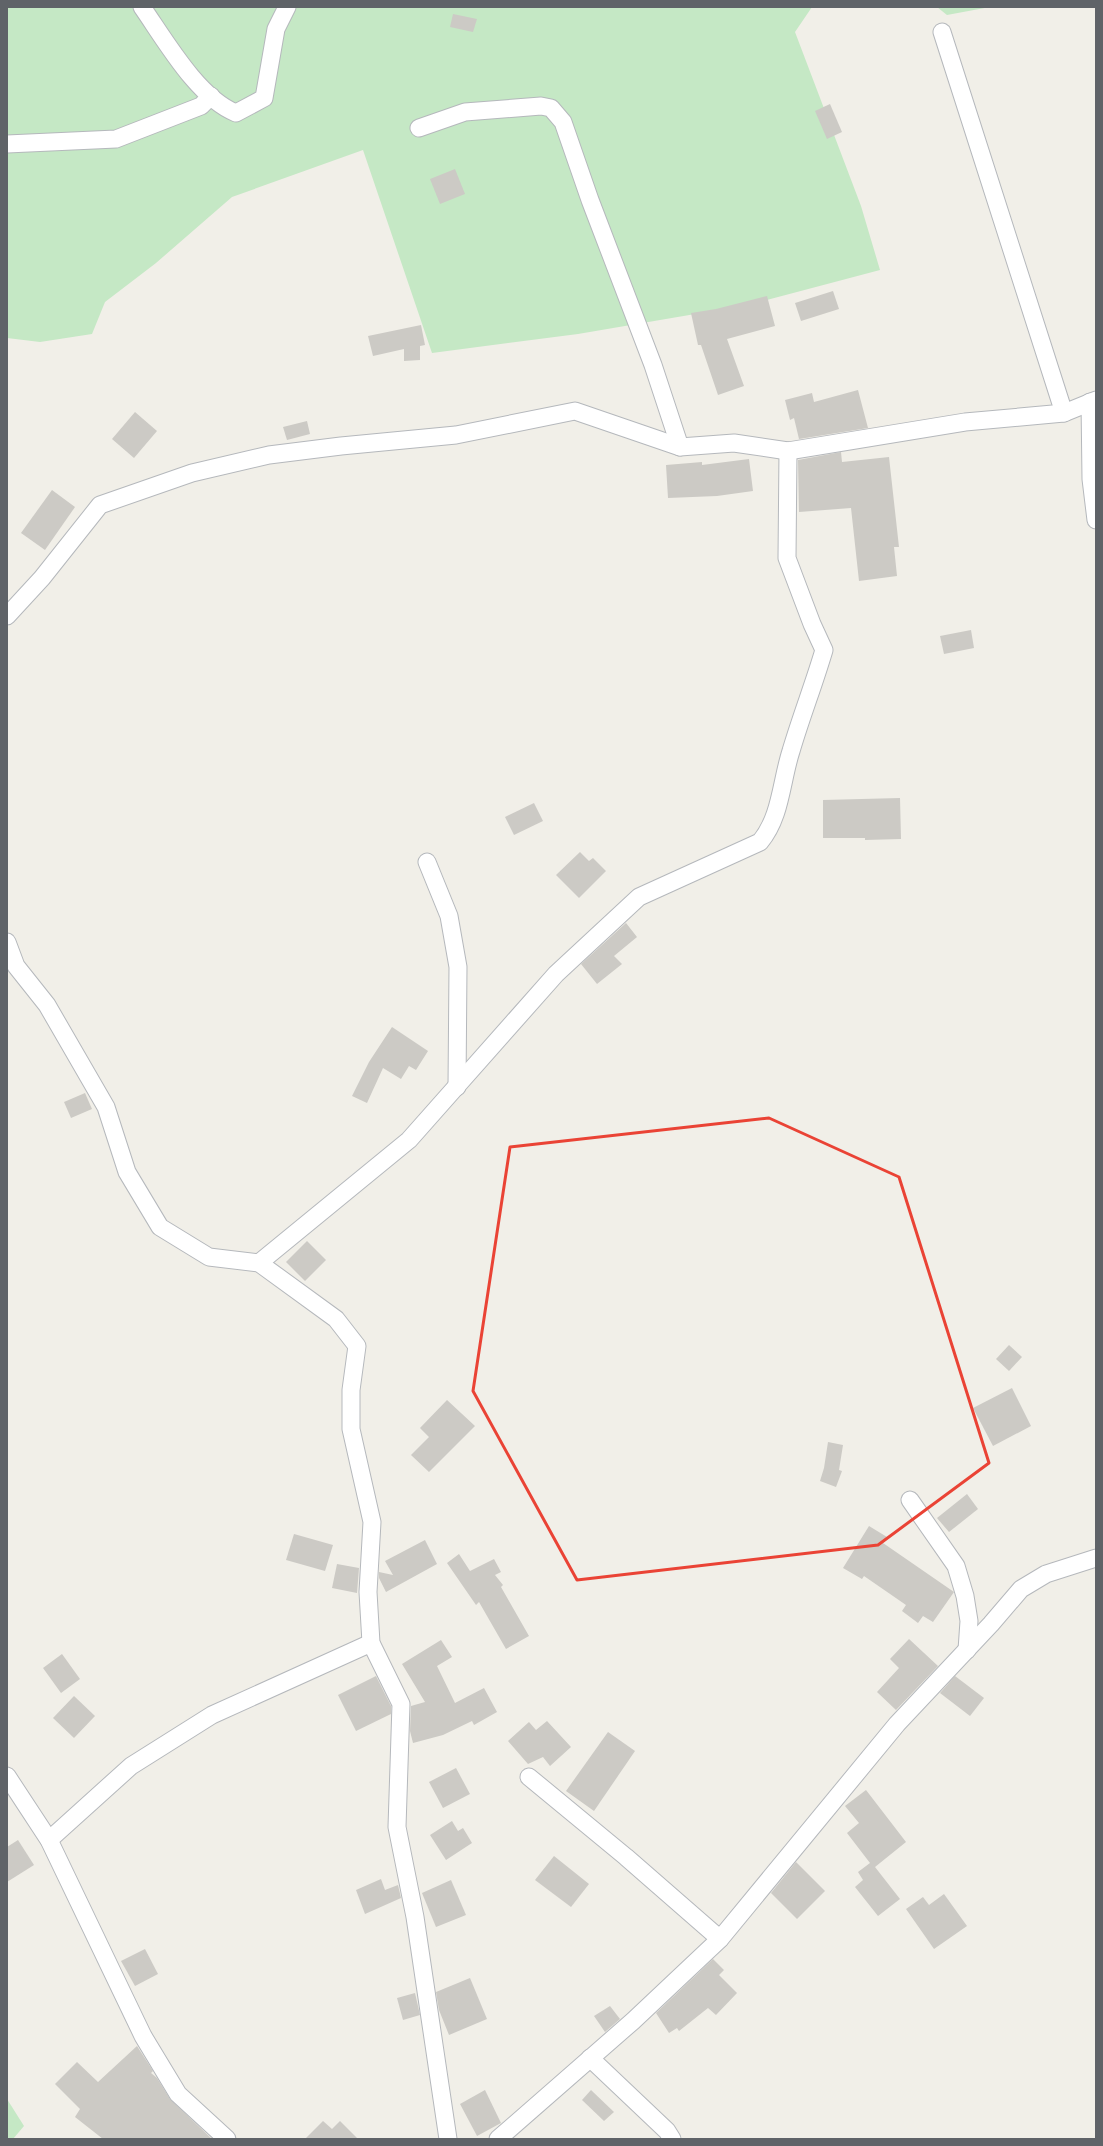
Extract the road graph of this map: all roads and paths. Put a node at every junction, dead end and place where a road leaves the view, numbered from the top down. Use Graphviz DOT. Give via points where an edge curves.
graph roads {
  1 [pos="142,7"];
  2 [pos="287,7"];
  3 [pos="942,32"];
  4 [pos="212,96"];
  5 [pos="419,128"];
  6 [pos="7,144"];
  7 [pos="1093,401"];
  8 [pos="1064,413"];
  9 [pos="680,447"];
  10 [pos="788,451"];
  11 [pos="1096,520"];
  12 [pos="7,616"];
  13 [pos="427,862"];
  14 [pos="7,942"];
  15 [pos="457,1087"];
  16 [pos="259,1263"];
  17 [pos="910,1500"];
  18 [pos="1096,1558"];
  19 [pos="371,1643"];
  20 [pos="967,1650"];
  21 [pos="7,1776"];
  22 [pos="529,1777"];
  23 [pos="48,1840"];
  24 [pos="720,1939"];
  25 [pos="590,2058"];
  26 [pos="227,2139"];
  27 [pos="448,2139"];
  28 [pos="498,2139"];
  29 [pos="672,2139"];
  1 -- 4 [label="street" via="188,74"];
  2 -- 4 [label="street" via="276,29 264,98 236,114 223,108"];
  3 -- 8 [label="street"];
  4 -- 6 [label="street" via="200,106 116,139"];
  5 -- 9 [label="street" via="465,112 541,106 551,108 563,122 653,364"];
  7 -- 8 [label="street"];
  7 -- 11 [label="street" via="1091,479"];
  8 -- 10 [label="street" via="965,422"];
  9 -- 10 [label="street" via="734,443"];
  9 -- 12 [label="street" via="575,411 456,435 268,455 192,473 100,505 42,578"];
  10 -- 15 [label="street" via="787,558 824,650 791,751 770,830 760,842 639,897 556,974"];
  13 -- 15 [label="street" via="449,916 458,967"];
  14 -- 16 [label="street" via="16,966 47,1005 106,1107 127,1172 160,1227 209,1257"];
  15 -- 16 [label="street" via="409,1140"];
  16 -- 19 [label="street" via="336,1319 357,1346 351,1390 351,1429 372,1522 368,1592"];
  17 -- 20 [label="street" via="956,1566 969,1621"];
  18 -- 20 [label="street" via="1046,1574 1021,1589"];
  19 -- 23 [label="street" via="212,1715 131,1766"];
  19 -- 27 [label="street" via="401,1704 397,1826 415,1918"];
  20 -- 24 [label="street" via="897,1724"];
  21 -- 23 [label="street"];
  22 -- 24 [label="street"];
  23 -- 26 [label="street" via="143,2036 178,2094"];
  24 -- 25 [label="street"];
  25 -- 28 [label="street"];
  25 -- 29 [label="street" via="667,2131"];
}
